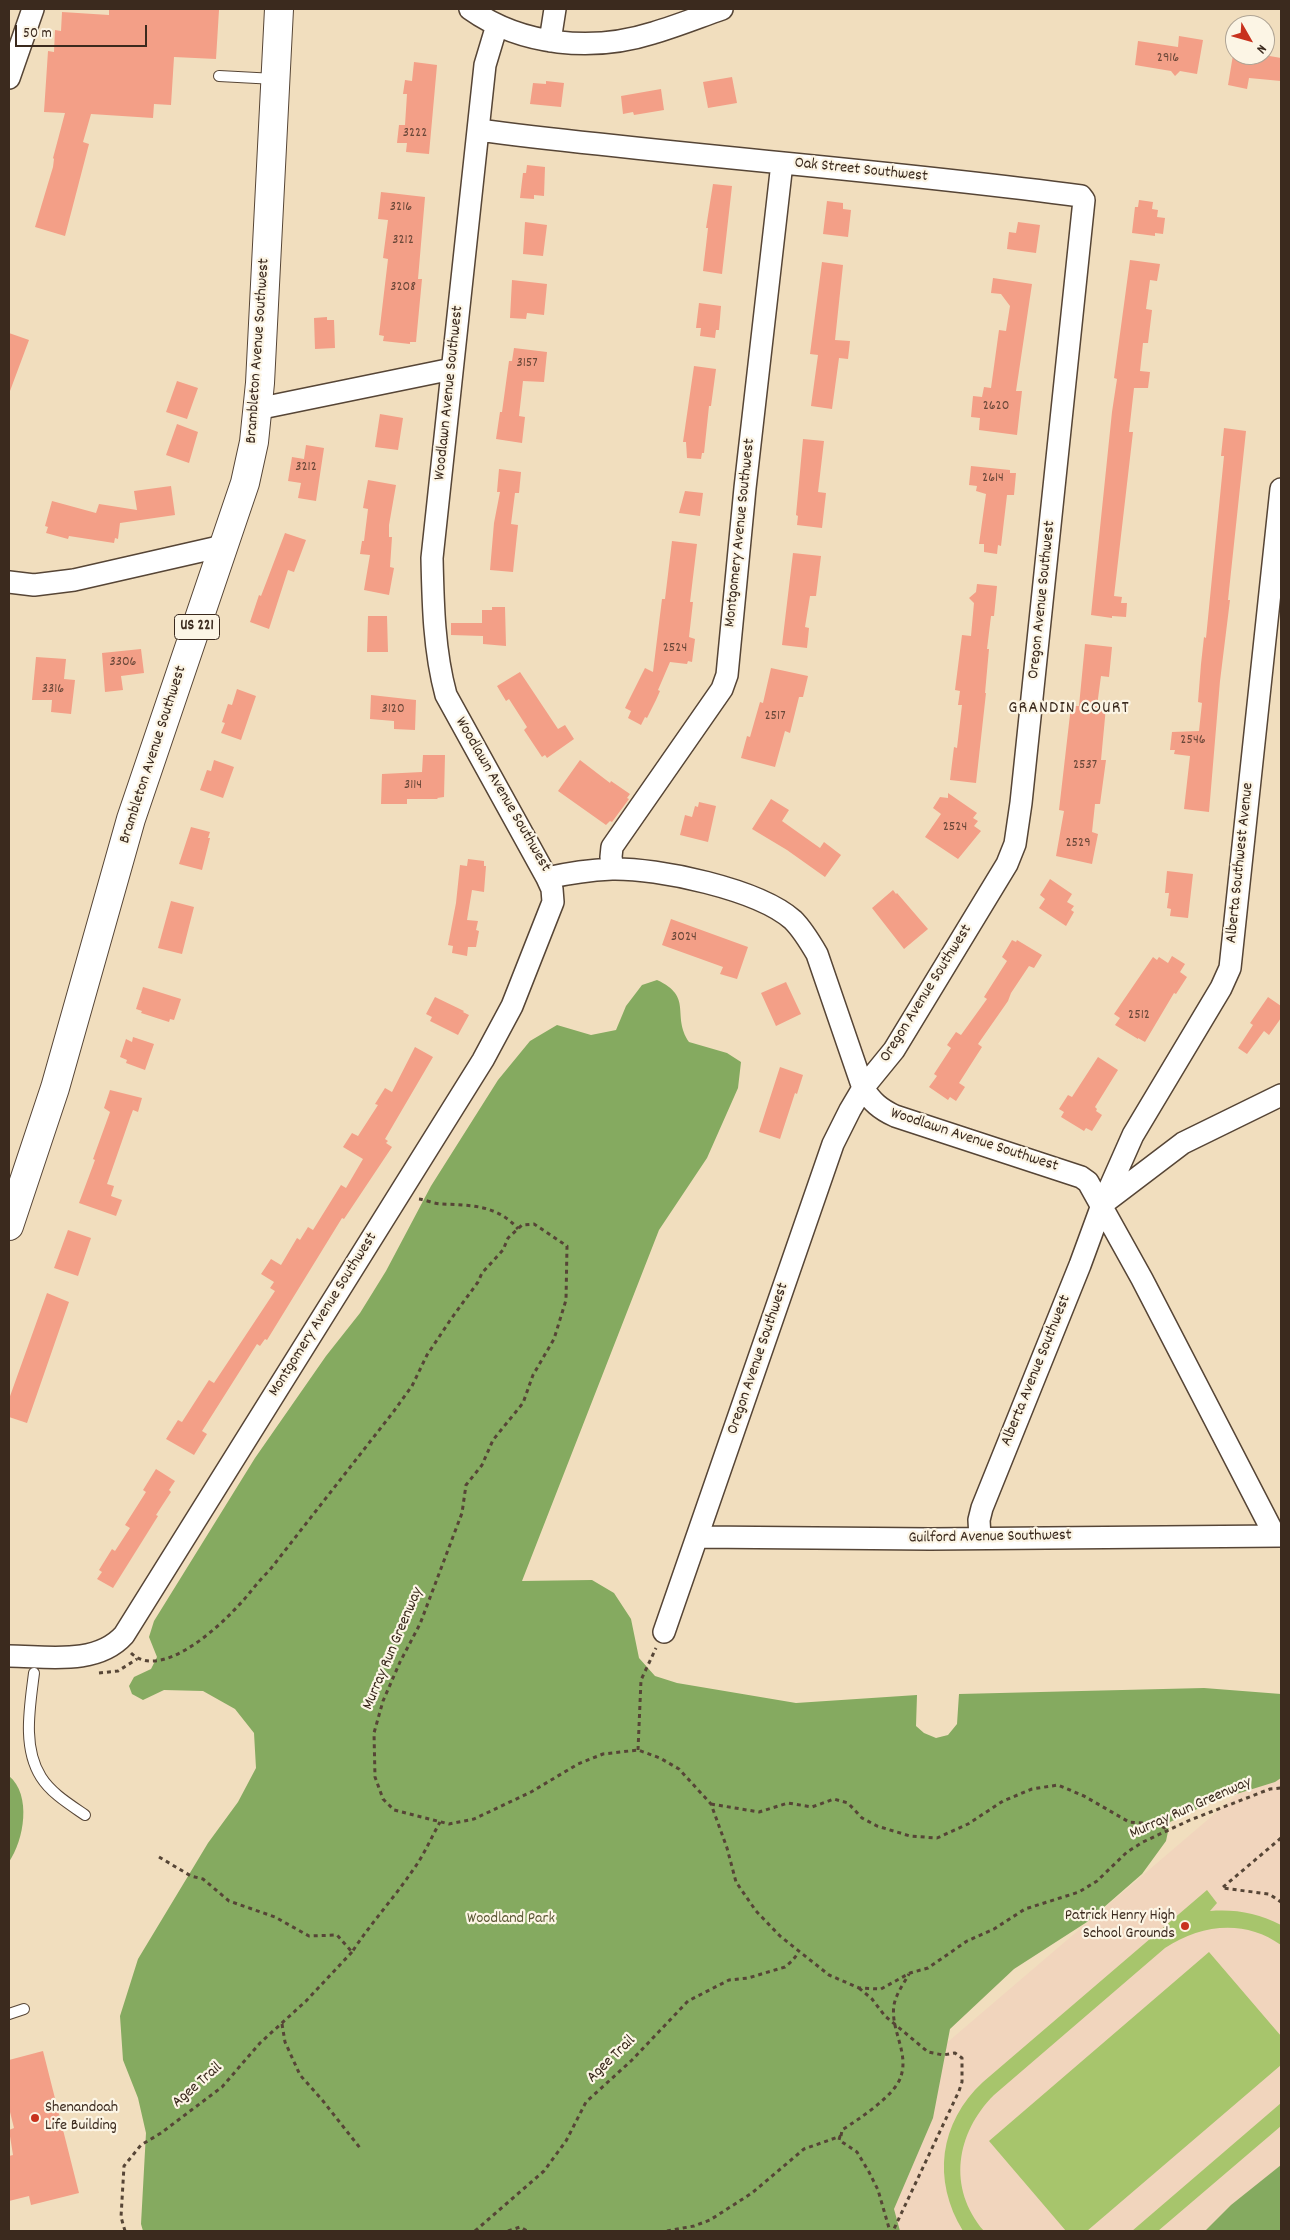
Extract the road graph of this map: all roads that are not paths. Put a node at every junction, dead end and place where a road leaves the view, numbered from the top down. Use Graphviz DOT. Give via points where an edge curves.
graph roads {
  1 [pos="33,9"];
  2 [pos="279,9"];
  3 [pos="470,9"];
  4 [pos="554,9"];
  5 [pos="722,9"];
  6 [pos="497,25"];
  7 [pos="550,41"];
  8 [pos="219,76"];
  9 [pos="9,78"];
  10 [pos="276,80"];
  11 [pos="478,130"];
  12 [pos="782,163"];
  13 [pos="1068,358"];
  14 [pos="452,369"];
  15 [pos="257,408"];
  16 [pos="1281,490"];
  17 [pos="223,546"];
  18 [pos="9,582"];
  19 [pos="613,869"];
  20 [pos="548,878"];
  21 [pos="863,1088"];
  22 [pos="1281,1095"];
  23 [pos="1102,1205"];
  24 [pos="9,1225"];
  25 [pos="1278,1536"];
  26 [pos="699,1537"];
  27 [pos="980,1538"];
  28 [pos="664,1632"];
  29 [pos="9,1656"];
  30 [pos="34,1673"];
  31 [pos="85,1815"];
  32 [pos="24,2009"];
  33 [pos="9,2014"];
  1 -- 9 [label="street"];
  2 -- 10 [label="main road, Brambleton Avenue Southwest / US 221"];
  3 -- 6 [label="street"];
  4 -- 7 [label="street"];
  5 -- 7 [label="street" via="652,34 621,40 590,44"];
  6 -- 7 [label="street"];
  6 -- 11 [label="street, Woodlawn Avenue Southwest" via="485,65"];
  8 -- 10 [label="lane"];
  10 -- 15 [label="main road, Brambleton Avenue Southwest / US 221"];
  11 -- 12 [label="street, Oak Street Southwest"];
  11 -- 14 [label="street, Woodlawn Avenue Southwest"];
  12 -- 13 [label="street, Oak Street Southwest" via="1081,196 1084,200"];
  12 -- 19 [label="street, Montgomery Avenue Southwest" via="727,675 722,689 612,847"];
  13 -- 21 [label="street, Oregon Avenue Southwest" via="1022,803 1015,844 1007,864 894,1050"];
  14 -- 15 [label="street"];
  14 -- 20 [label="street, Woodlawn Avenue Southwest" via="432,558 438,668 446,695"];
  15 -- 17 [label="main road, Brambleton Avenue Southwest / US 221" via="245,482"];
  16 -- 23 [label="street, Alberta Southwest Avenue" via="1230,968 1133,1135"];
  17 -- 18 [label="street" via="74,580 34,585"];
  17 -- 24 [label="main road, Brambleton Avenue Southwest / US 221" via="131,819 55,1088"];
  19 -- 20 [label="street, Woodlawn Avenue Southwest" via="579,871"];
  19 -- 21 [label="street, Woodlawn Avenue Southwest" via="701,882 754,898 775,907 793,921 808,938 823,967"];
  20 -- 29 [label="street, Montgomery Avenue Southwest" via="553,902 512,1006 483,1060 124,1635 102,1651 84,1656"];
  21 -- 23 [label="street, Woodlawn Avenue Southwest" via="871,1101 889,1113 1081,1177 1088,1182"];
  21 -- 26 [label="street, Oregon Avenue Southwest" via="824,1169"];
  22 -- 23 [label="street" via="1183,1143"];
  23 -- 25 [label="street, Woodlawn Avenue Southwest"];
  23 -- 27 [label="street, Alberta Avenue Southwest" via="982,1508"];
  25 -- 27 [label="street, Guilford Avenue Southwest"];
  26 -- 27 [label="street, Guilford Avenue Southwest"];
  26 -- 28 [label="street, Oregon Avenue Southwest"];
  30 -- 31 [label="lane" via="29,1726 40,1776 63,1800"];
  32 -- 33 [label="lane"];
}
